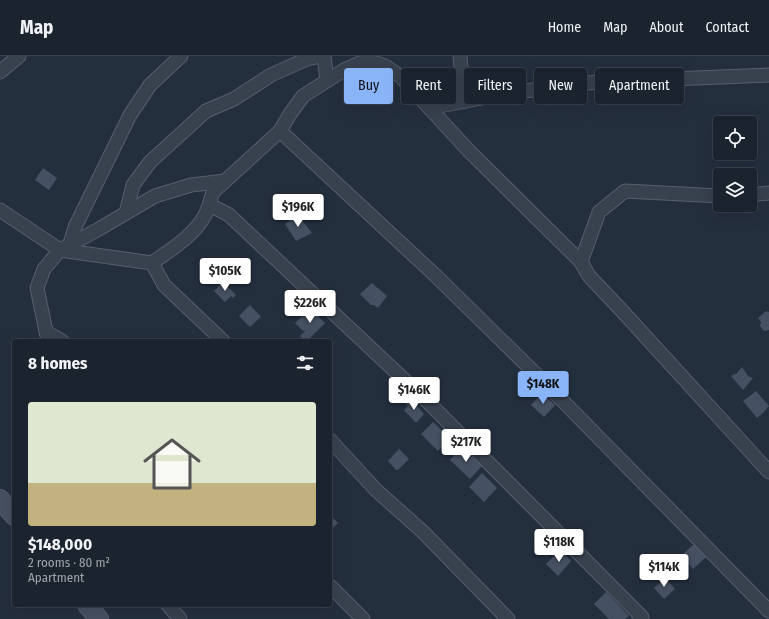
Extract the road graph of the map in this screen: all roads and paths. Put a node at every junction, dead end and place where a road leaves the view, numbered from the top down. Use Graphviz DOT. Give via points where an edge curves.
graph roads {
  1 [pos="19,56"];
  2 [pos="181,56"];
  3 [pos="321,56"];
  4 [pos="324,56"];
  5 [pos="460,56"];
  6 [pos="0,72"];
  7 [pos="769,75"];
  8 [pos="328,80"];
  9 [pos="526,91"];
  10 [pos="464,101"];
  11 [pos="429,108"];
  12 [pos="280,132"];
  13 [pos="225,181"];
  14 [pos="769,193"];
  15 [pos="757,194"];
  16 [pos="713,196"];
  17 [pos="210,205"];
  18 [pos="0,210"];
  19 [pos="126,214"];
  20 [pos="65,247"];
  21 [pos="581,262"];
  22 [pos="152,264"];
  23 [pos="47,336"];
  24 [pos="221,339"];
  25 [pos="332,442"];
  26 [pos="769,472"];
  27 [pos="0,499"];
  28 [pos="12,514"];
  29 [pos="332,588"];
  30 [pos="90,607"];
  31 [pos="170,607"];
  32 [pos="769,611"];
  33 [pos="99,619"];
  34 [pos="180,619"];
  35 [pos="363,619"];
  36 [pos="508,619"];
  37 [pos="639,619"];
  1 -- 6 [label="street"];
  2 -- 20 [label="street" via="150,85 130,115"];
  3 -- 19 [label="street" via="307,59 271,75 234,100 206,111 150,162 133,185"];
  4 -- 8 [label="street"];
  5 -- 10 [label="street"];
  7 -- 9 [label="street" via="597,82"];
  8 -- 11 [label="street" via="367,60 385,66 400,76"];
  8 -- 12 [label="street" via="304,96"];
  10 -- 11 [label="street"];
  11 -- 21 [label="street"];
  12 -- 13 [label="street"];
  12 -- 32 [label="street" via="436,276"];
  13 -- 17 [label="street" via="213,192"];
  13 -- 19 [label="street" via="191,185 155,196"];
  14 -- 15 [label="street"];
  16 -- 21 [label="street" via="624,191 599,212"];
  17 -- 22 [label="street" via="189,235"];
  17 -- 37 [label="street" via="229,215 429,403 642,617"];
  18 -- 20 [label="street"];
  19 -- 20 [label="street"];
  20 -- 22 [label="street"];
  20 -- 23 [label="street" via="44,269 37,288"];
  21 -- 26 [label="street" via="589,276"];
  22 -- 24 [label="street" via="164,285"];
  25 -- 36 [label="street" via="376,490 424,532"];
  27 -- 28 [label="street"];
  29 -- 35 [label="street"];
  30 -- 33 [label="street"];
  31 -- 34 [label="street"];
}
